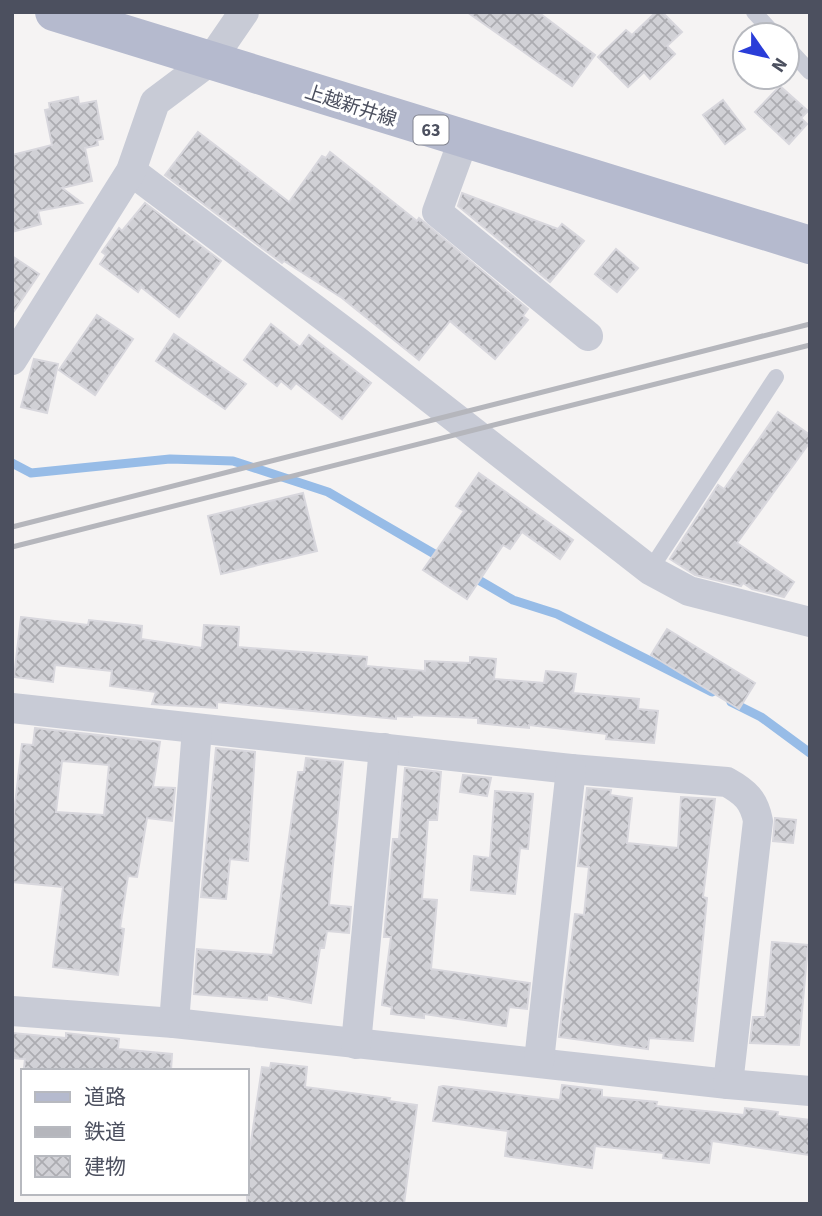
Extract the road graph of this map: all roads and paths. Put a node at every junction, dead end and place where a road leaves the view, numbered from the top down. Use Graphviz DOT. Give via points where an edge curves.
graph roads {
  1 [pos="54,12"];
  2 [pos="244,12"];
  3 [pos="107,21"];
  4 [pos="211,60"];
  5 [pos="463,141"];
  6 [pos="131,171"];
  7 [pos="810,245"];
  8 [pos="588,336"];
  9 [pos="12,360"];
  10 [pos="776,377"];
  11 [pos="650,570"];
  12 [pos="810,622"];
  13 [pos="12,708"];
  14 [pos="197,729"];
  15 [pos="384,748"];
  16 [pos="571,769"];
  17 [pos="12,1011"];
  18 [pos="174,1023"];
  19 [pos="356,1044"];
  20 [pos="539,1061"];
  21 [pos="728,1084"];
  22 [pos="810,1091"];
  1 -- 3 [label="main road, 上越新井線 / 63"];
  2 -- 4 [label="street"];
  3 -- 4 [label="main road, 上越新井線 / 63"];
  4 -- 5 [label="main road, 上越新井線 / 63"];
  4 -- 6 [label="street" via="155,102"];
  5 -- 7 [label="main road, 上越新井線 / 63"];
  5 -- 8 [label="street" via="437,212"];
  6 -- 9 [label="street"];
  6 -- 11 [label="street"];
  10 -- 11 [label="lane"];
  11 -- 12 [label="street" via="689,591"];
  13 -- 14 [label="street"];
  14 -- 15 [label="street"];
  14 -- 18 [label="street"];
  15 -- 16 [label="street"];
  15 -- 19 [label="street"];
  16 -- 20 [label="street"];
  16 -- 21 [label="street" via="727,782 745,792 755,806 758,821"];
  17 -- 18 [label="street"];
  18 -- 19 [label="street"];
  19 -- 20 [label="street"];
  20 -- 21 [label="street"];
  21 -- 22 [label="street"];
}
